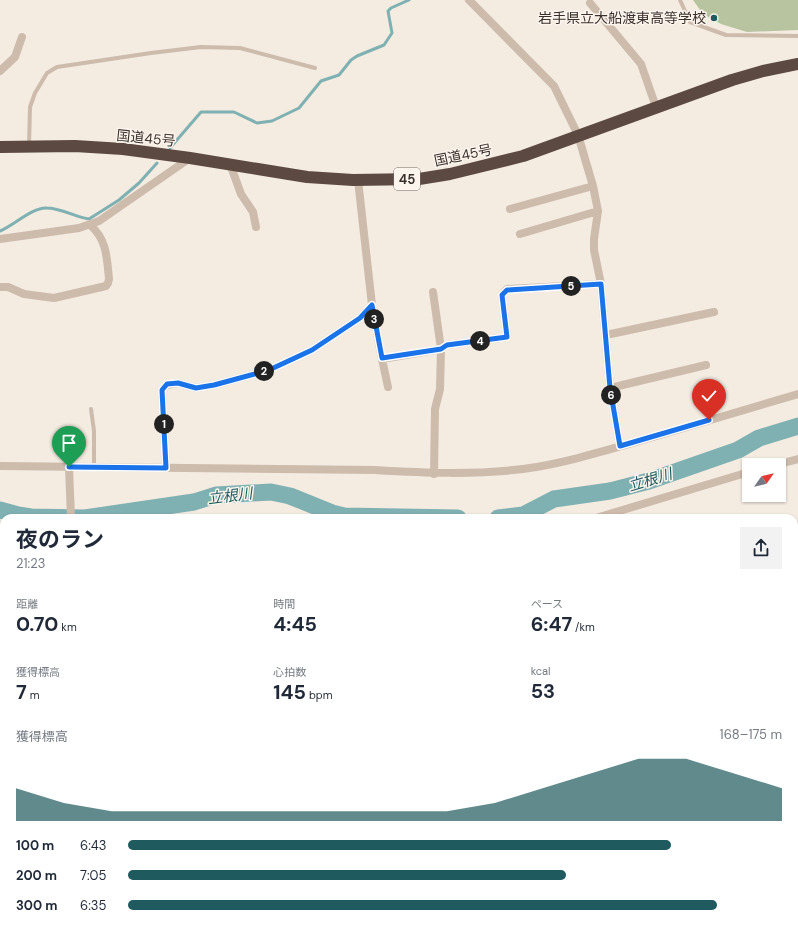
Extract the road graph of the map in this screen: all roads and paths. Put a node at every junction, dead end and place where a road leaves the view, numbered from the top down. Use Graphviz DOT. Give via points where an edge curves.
graph roads {
  1 [pos="469,0"];
  2 [pos="680,0"];
  3 [pos="590,3"];
  4 [pos="798,36"];
  5 [pos="22,37"];
  6 [pos="798,64"];
  7 [pos="315,68"];
  8 [pos="0,71"];
  9 [pos="656,107"];
  10 [pos="578,136"];
  11 [pos="29,146"];
  12 [pos="0,147"];
  13 [pos="190,158"];
  14 [pos="230,164"];
  15 [pos="358,180"];
  16 [pos="593,186"];
  17 [pos="510,208"];
  18 [pos="598,211"];
  19 [pos="90,225"];
  20 [pos="256,227"];
  21 [pos="520,234"];
  22 [pos="0,239"];
  23 [pos="601,284"];
  24 [pos="0,287"];
  25 [pos="433,292"];
  26 [pos="372,305"];
  27 [pos="714,312"];
  28 [pos="606,335"];
  29 [pos="441,349"];
  30 [pos="382,358"];
  31 [pos="706,365"];
  32 [pos="388,388"];
  33 [pos="610,388"];
  34 [pos="798,394"];
  35 [pos="91,410"];
  36 [pos="620,446"];
  37 [pos="798,458"];
  38 [pos="786,462"];
  39 [pos="0,466"];
  40 [pos="69,467"];
  41 [pos="94,467"];
  42 [pos="166,468"];
  43 [pos="434,474"];
  44 [pos="742,474"];
  45 [pos="71,514"];
  46 [pos="609,514"];
  1 -- 10 [label="street" via="554,86"];
  2 -- 4 [label="lane" via="690,22 726,35"];
  3 -- 9 [label="street" via="641,64"];
  5 -- 8 [label="street" via="15,57"];
  6 -- 9 [label="highway, 国道45号 / 45" via="732,80"];
  7 -- 11 [label="lane" via="240,48 201,47 57,67 48,73 35,93 30,107"];
  9 -- 10 [label="highway, 国道45号 / 45"];
  10 -- 15 [label="highway, 国道45号 / 45" via="522,156 450,174 419,179"];
  10 -- 16 [label="street"];
  11 -- 12 [label="highway, 国道45号 / 45"];
  11 -- 13 [label="highway, 国道45号 / 45" via="122,149"];
  13 -- 14 [label="highway, 国道45号 / 45"];
  13 -- 19 [label="street"];
  14 -- 15 [label="highway, 国道45号 / 45" via="307,177"];
  14 -- 20 [label="street" via="241,194 253,212"];
  15 -- 26 [label="street"];
  16 -- 17 [label="street"];
  16 -- 18 [label="street"];
  18 -- 21 [label="street"];
  18 -- 23 [label="street" via="594,250"];
  19 -- 22 [label="street"];
  19 -- 24 [label="street" via="96,230 105,247 109,279 106,286 54,298 24,294 8,287"];
  23 -- 28 [label="street"];
  23 -- 29 [label="street" via="507,290 502,295 507,337 447,345"];
  25 -- 29 [label="street"];
  26 -- 30 [label="street"];
  26 -- 42 [label="street" via="360,318 312,350 269,370 196,388 178,383 167,384 162,390"];
  27 -- 28 [label="street"];
  28 -- 33 [label="street"];
  29 -- 30 [label="street"];
  29 -- 43 [label="street" via="440,389 435,409"];
  30 -- 32 [label="street"];
  31 -- 33 [label="street"];
  33 -- 36 [label="street"];
  34 -- 36 [label="street"];
  35 -- 41 [label="lane"];
  36 -- 43 [label="street" via="523,468"];
  37 -- 38 [label="street"];
  39 -- 40 [label="street"];
  40 -- 41 [label="street"];
  40 -- 45 [label="street"];
  41 -- 42 [label="street"];
  42 -- 43 [label="street" via="375,470"];
  44 -- 46 [label="street"];
}
